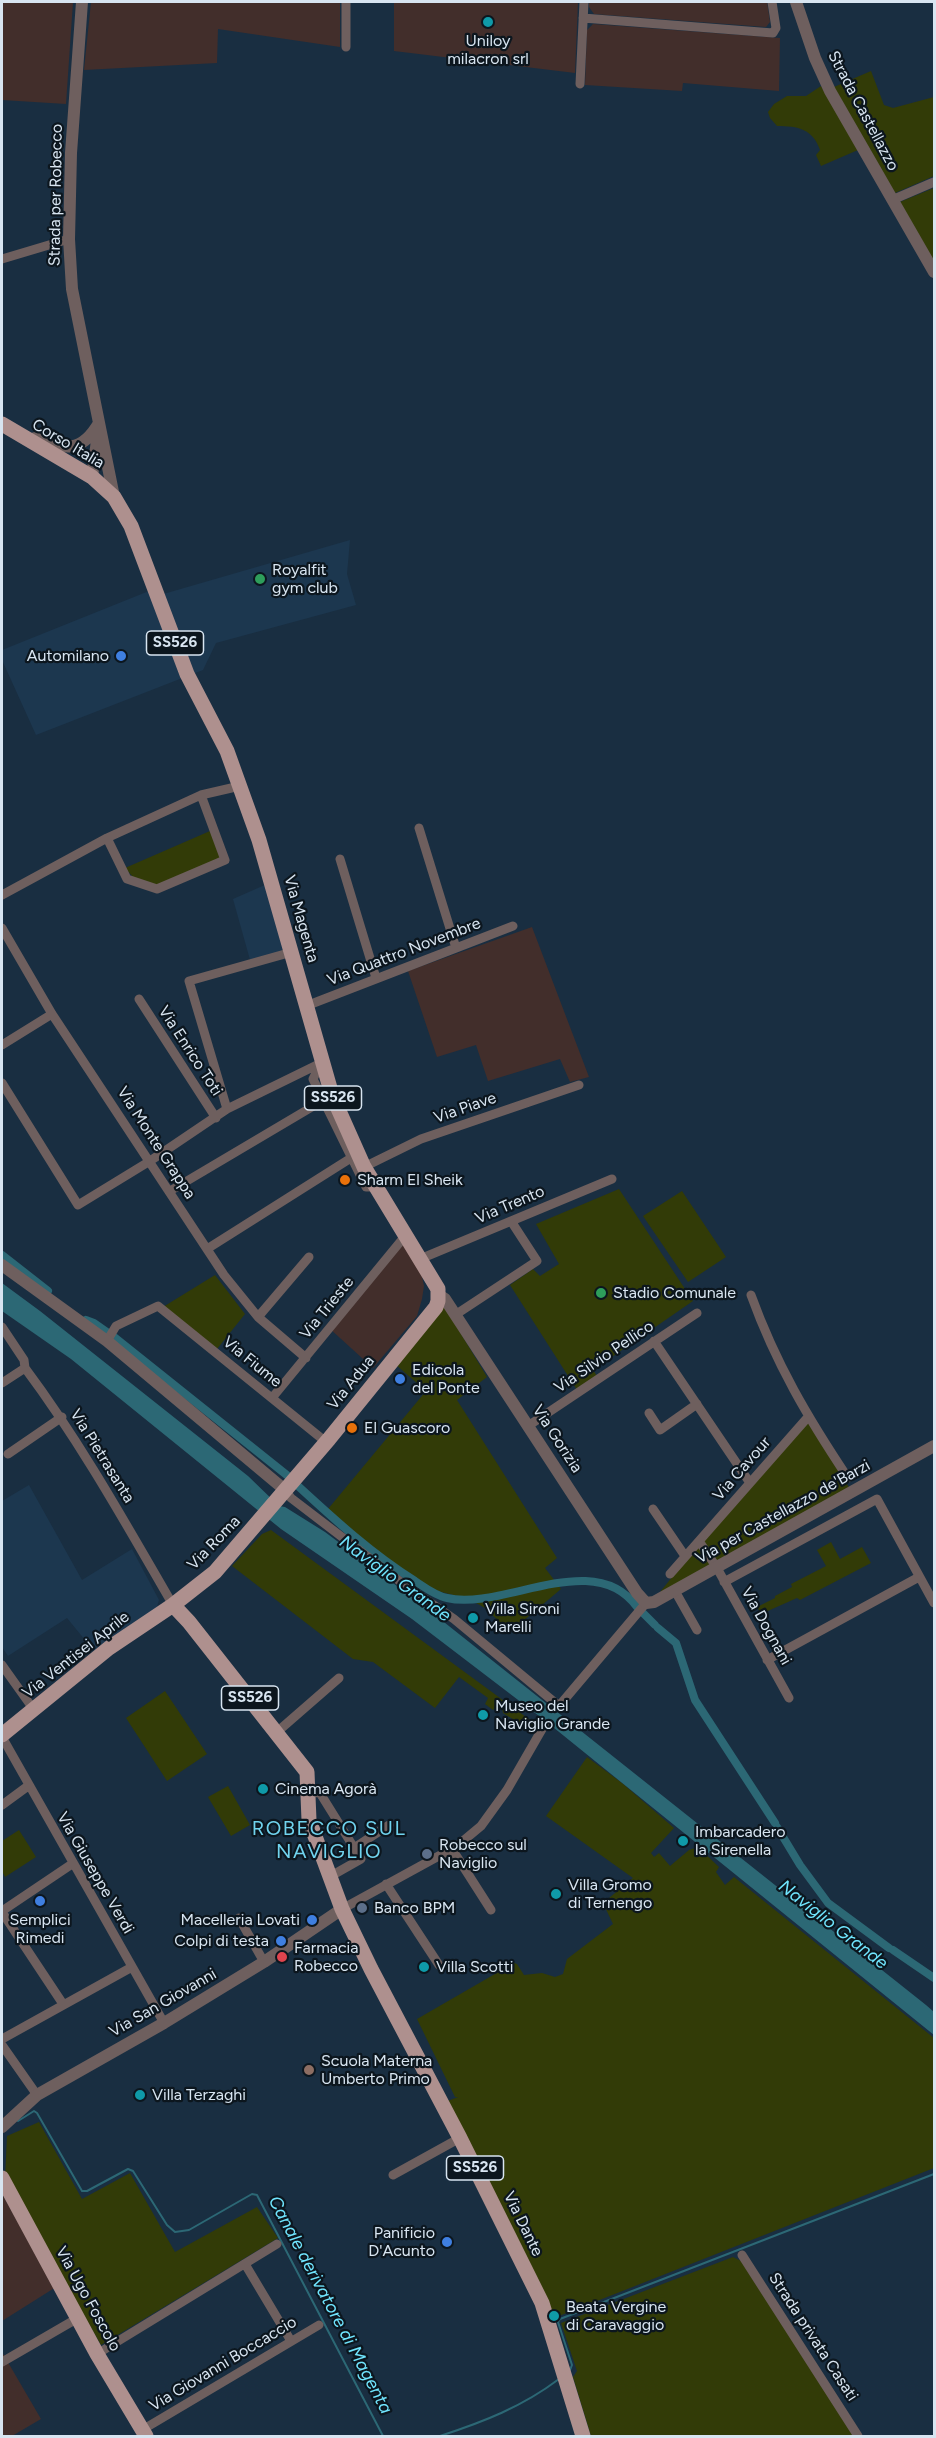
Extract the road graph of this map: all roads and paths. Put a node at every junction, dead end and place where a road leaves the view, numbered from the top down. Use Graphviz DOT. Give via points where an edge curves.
graph roads {
  1 [pos="82,2"];
  2 [pos="346,2"];
  3 [pos="584,2"];
  4 [pos="772,2"];
  5 [pos="796,2"];
  6 [pos="584,18"];
  7 [pos="346,47"];
  8 [pos="580,84"];
  9 [pos="934,182"];
  10 [pos="892,200"];
  11 [pos="69,239"];
  12 [pos="2,259"];
  13 [pos="934,272"];
  14 [pos="99,423"];
  15 [pos="2,424"];
  16 [pos="18,435"];
  17 [pos="106,457"];
  18 [pos="89,472"];
  19 [pos="114,497"];
  20 [pos="240,786"];
  21 [pos="201,795"];
  22 [pos="419,828"];
  23 [pos="107,838"];
  24 [pos="340,859"];
  25 [pos="2,895"];
  26 [pos="513,926"];
  27 [pos="2,928"];
  28 [pos="456,948"];
  29 [pos="292,952"];
  30 [pos="376,978"];
  31 [pos="139,999"];
  32 [pos="306,1006"];
  33 [pos="52,1014"];
  34 [pos="2,1045"];
  35 [pos="321,1063"];
  36 [pos="301,1073"];
  37 [pos="313,1079"];
  38 [pos="2,1083"];
  39 [pos="579,1085"];
  40 [pos="322,1101"];
  41 [pos="227,1109"];
  42 [pos="216,1118"];
  43 [pos="351,1158"];
  44 [pos="150,1161"];
  45 [pos="364,1167"];
  46 [pos="612,1179"];
  47 [pos="375,1187"];
  48 [pos="170,1191"];
  49 [pos="511,1221"];
  50 [pos="405,1236"];
  51 [pos="207,1249"];
  52 [pos="309,1257"];
  53 [pos="420,1259"];
  54 [pos="2,1265"];
  55 [pos="439,1295"];
  56 [pos="751,1295"];
  57 [pos="697,1313"];
  58 [pos="455,1315"];
  59 [pos="258,1317"];
  60 [pos="2,1328"];
  61 [pos="109,1337"];
  62 [pos="654,1341"];
  63 [pos="306,1358"];
  64 [pos="25,1368"];
  65 [pos="2,1383"];
  66 [pos="272,1398"];
  67 [pos="697,1404"];
  68 [pos="649,1413"];
  69 [pos="62,1417"];
  70 [pos="808,1417"];
  71 [pos="528,1426"];
  72 [pos="326,1442"];
  73 [pos="934,1446"];
  74 [pos="8,1454"];
  75 [pos="848,1478"];
  76 [pos="750,1483"];
  77 [pos="282,1494"];
  78 [pos="653,1509"];
  79 [pos="699,1541"];
  80 [pos="685,1556"];
  81 [pos="717,1568"];
  82 [pos="670,1574"];
  83 [pos="919,1577"];
  84 [pos="724,1582"];
  85 [pos="162,1585"];
  86 [pos="194,1589"];
  87 [pos="675,1591"];
  88 [pos="646,1603"];
  89 [pos="934,1603"];
  90 [pos="173,1605"];
  91 [pos="160,1614"];
  92 [pos="189,1622"];
  93 [pos="697,1630"];
  94 [pos="767,1660"];
  95 [pos="2,1665"];
  96 [pos="339,1678"];
  97 [pos="789,1698"];
  98 [pos="34,1710"];
  99 [pos="545,1724"];
  100 [pos="277,1731"];
  101 [pos="2,1736"];
  102 [pos="308,1784"];
  103 [pos="28,1786"];
  104 [pos="2,1805"];
  105 [pos="389,1825"];
  106 [pos="354,1848"];
  107 [pos="452,1849"];
  108 [pos="72,1864"];
  109 [pos="331,1875"];
  110 [pos="386,1884"];
  111 [pos="342,1909"];
  112 [pos="490,1910"];
  113 [pos="2,1912"];
  114 [pos="239,1918"];
  115 [pos="264,1962"];
  116 [pos="438,1965"];
  117 [pos="132,1967"];
  118 [pos="63,2004"];
  119 [pos="164,2023"];
  120 [pos="2,2039"];
  121 [pos="2,2045"];
  122 [pos="37,2095"];
  123 [pos="2,2127"];
  124 [pos="460,2138"];
  125 [pos="393,2175"];
  126 [pos="2,2178"];
  127 [pos="277,2244"];
  128 [pos="742,2254"];
  129 [pos="245,2264"];
  130 [pos="78,2318"];
  131 [pos="319,2325"];
  132 [pos="291,2341"];
  133 [pos="2,2349"];
  134 [pos="98,2354"];
  135 [pos="4,2360"];
  136 [pos="144,2433"];
  137 [pos="583,2436"];
  138 [pos="858,2436"];
  1 -- 11 [label="street, Strada per Robecco"];
  2 -- 7 [label="street"];
  3 -- 6 [label="street"];
  4 -- 6 [label="street" via="776,28 773,33"];
  5 -- 10 [label="street, Strada Castellazzo" via="822,75"];
  6 -- 8 [label="street"];
  9 -- 10 [label="street"];
  10 -- 13 [label="street, Strada Castellazzo"];
  11 -- 12 [label="street"];
  11 -- 14 [label="street, Strada per Robecco" via="72,289"];
  14 -- 16 [label="street" via="83,444 71,447"];
  14 -- 17 [label="street, Strada per Robecco"];
  14 -- 18 [label="street, Strada per Robecco"];
  15 -- 16 [label="main road, Corso Italia / SS526"];
  16 -- 18 [label="main road, Corso Italia / SS526"];
  17 -- 18 [label="street"];
  17 -- 19 [label="street, Strada per Robecco"];
  18 -- 19 [label="main road, Corso Italia / SS526"];
  19 -- 20 [label="main road, SS526" via="131,526 187,674 227,751"];
  20 -- 21 [label="street"];
  20 -- 29 [label="main road, Via Magenta / SS526" via="273,881"];
  21 -- 23 [label="street"];
  21 -- 23 [label="street" via="225,861 157,889 127,879"];
  22 -- 28 [label="street"];
  23 -- 25 [label="street"];
  24 -- 30 [label="street"];
  26 -- 28 [label="street, Via Quattro Novembre"];
  27 -- 33 [label="street, Via Monte Grappa"];
  28 -- 30 [label="street, Via Quattro Novembre"];
  29 -- 32 [label="main road, Via Magenta / SS526"];
  29 -- 41 [label="street" via="189,981"];
  30 -- 32 [label="street, Via Quattro Novembre"];
  31 -- 42 [label="street, Via Enrico Toti"];
  32 -- 35 [label="main road, Via Magenta / SS526"];
  33 -- 34 [label="street"];
  33 -- 44 [label="street, Via Monte Grappa"];
  35 -- 36 [label="street, Via Enrico Toti"];
  35 -- 37 [label="street"];
  35 -- 45 [label="main road, Via Magenta / SS526"];
  36 -- 37 [label="street"];
  36 -- 41 [label="street, Via Enrico Toti"];
  37 -- 40 [label="street, Via Magenta"];
  38 -- 44 [label="street, Via Enrico Toti" via="78,1205"];
  39 -- 45 [label="street, Via Piave" via="421,1139"];
  40 -- 43 [label="street, Via Magenta"];
  40 -- 48 [label="street"];
  41 -- 42 [label="street, Via Enrico Toti"];
  42 -- 44 [label="street, Via Enrico Toti"];
  43 -- 47 [label="street, Via Magenta" via="366,1187"];
  43 -- 51 [label="street"];
  44 -- 48 [label="street, Via Monte Grappa"];
  45 -- 47 [label="main road, Via Magenta / SS526"];
  46 -- 49 [label="street, Via Trento"];
  47 -- 50 [label="main road, Via Magenta / SS526"];
  48 -- 51 [label="street, Via Monte Grappa"];
  49 -- 53 [label="street, Via Trento"];
  49 -- 58 [label="street" via="537,1261"];
  50 -- 53 [label="main road, Via Magenta / SS526"];
  50 -- 63 [label="street, Via Trieste"];
  51 -- 59 [label="street, Via Monte Grappa"];
  52 -- 59 [label="street"];
  53 -- 55 [label="main road, Via Magenta / SS526"];
  54 -- 61 [label="street"];
  55 -- 58 [label="street, Via Gorizia"];
  55 -- 72 [label="main road, Via Adua" via="436,1307"];
  56 -- 70 [label="street" via="766,1338"];
  57 -- 62 [label="street, Via Silvio Pellico"];
  58 -- 71 [label="street, Via Gorizia"];
  59 -- 63 [label="street, Via Monte Grappa"];
  60 -- 64 [label="street, Via Pietrasanta" via="24,1360"];
  61 -- 66 [label="street, Via Fiume" via="116,1326 158,1306"];
  61 -- 77 [label="street"];
  62 -- 67 [label="street"];
  62 -- 71 [label="street, Via Silvio Pellico"];
  63 -- 66 [label="street, Via Trieste"];
  64 -- 65 [label="street"];
  64 -- 69 [label="street, Via Pietrasanta"];
  66 -- 72 [label="street, Via Fiume"];
  67 -- 68 [label="street" via="660,1430"];
  67 -- 76 [label="street"];
  69 -- 74 [label="street"];
  69 -- 85 [label="street, Via Pietrasanta"];
  70 -- 75 [label="street"];
  70 -- 76 [label="street, Via Cavour"];
  71 -- 88 [label="street, Via Gorizia"];
  72 -- 77 [label="main road, Via Adua"];
  73 -- 81 [label="street, Via per Castellazzo de'Barzi"];
  76 -- 79 [label="street, Via Cavour"];
  77 -- 86 [label="main road, Via Roma" via="215,1572"];
  77 -- 88 [label="street" via="454,1618 559,1706"];
  78 -- 80 [label="street"];
  79 -- 80 [label="street, Via Cavour"];
  79 -- 81 [label="street"];
  80 -- 82 [label="street, Via Cavour"];
  81 -- 84 [label="street, Via Dognani"];
  81 -- 87 [label="street, Via per Castellazzo de'Barzi"];
  83 -- 84 [label="street" via="877,1499"];
  83 -- 89 [label="street"];
  83 -- 94 [label="street"];
  84 -- 94 [label="street, Via Dognani"];
  85 -- 90 [label="street, Via Pietrasanta"];
  85 -- 91 [label="street" via="164,1604"];
  86 -- 90 [label="main road, Via Roma"];
  86 -- 92 [label="main road, Via Roma" via="186,1605"];
  87 -- 88 [label="street, Via per Castellazzo de'Barzi"];
  87 -- 93 [label="street"];
  90 -- 91 [label="main road, Via Ventisei Aprile"];
  90 -- 92 [label="main road"];
  91 -- 98 [label="main road, Via Ventisei Aprile" via="109,1648"];
  92 -- 100 [label="main road, SS526"];
  94 -- 97 [label="street, Via Dognani"];
  95 -- 98 [label="street"];
  96 -- 100 [label="street"];
  98 -- 101 [label="main road, Via Ventisei Aprile"];
  99 -- 107 [label="street" via="481,1826"];
  100 -- 102 [label="main road, SS526" via="304,1765"];
  101 -- 103 [label="street, Via Giuseppe Verdi"];
  102 -- 106 [label="street" via="320,1792"];
  102 -- 109 [label="main road, SS526" via="309,1821"];
  103 -- 104 [label="street"];
  103 -- 108 [label="street, Via Giuseppe Verdi"];
  105 -- 106 [label="street"];
  106 -- 109 [label="street" via="361,1859"];
  107 -- 110 [label="street"];
  107 -- 112 [label="street"];
  108 -- 113 [label="street"];
  108 -- 117 [label="street, Via Giuseppe Verdi"];
  109 -- 111 [label="main road, SS526"];
  110 -- 111 [label="street"];
  110 -- 116 [label="street"];
  111 -- 115 [label="street, Via San Giovanni"];
  111 -- 124 [label="main road, Via Dante / SS526"];
  113 -- 118 [label="street"];
  114 -- 115 [label="street"];
  115 -- 119 [label="street, Via San Giovanni"];
  117 -- 118 [label="street"];
  117 -- 119 [label="street, Via Giuseppe Verdi"];
  118 -- 120 [label="street"];
  119 -- 122 [label="street, Via San Giovanni"];
  121 -- 122 [label="street"];
  122 -- 123 [label="street, Via San Giovanni"];
  124 -- 125 [label="street"];
  124 -- 137 [label="main road, Via Dante / SS526" via="542,2304"];
  126 -- 130 [label="main road, Via Ugo Foscolo"];
  127 -- 129 [label="street"];
  128 -- 138 [label="street, Strada privata Casati"];
  129 -- 132 [label="street"];
  129 -- 134 [label="street"];
  130 -- 134 [label="main road, Via Ugo Foscolo"];
  130 -- 135 [label="street"];
  131 -- 132 [label="street, Via Giovanni Boccaccio"];
  132 -- 136 [label="street, Via Giovanni Boccaccio"];
  133 -- 135 [label="street"];
  134 -- 136 [label="main road, Via Ugo Foscolo"];
}
